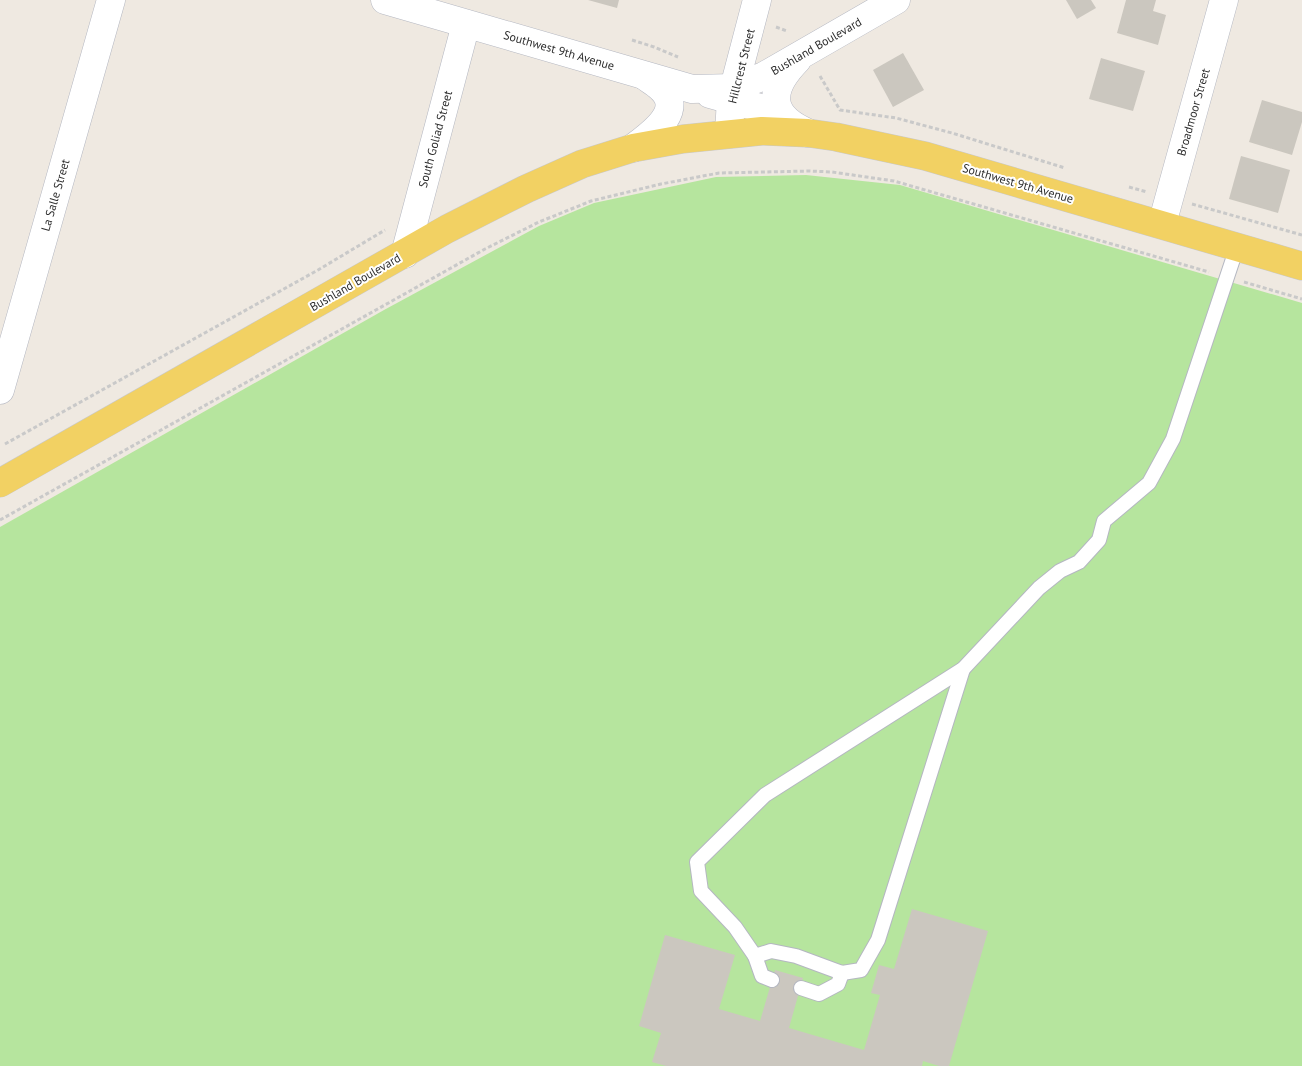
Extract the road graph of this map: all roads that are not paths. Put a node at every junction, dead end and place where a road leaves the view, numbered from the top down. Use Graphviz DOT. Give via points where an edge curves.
graph roads {
  1 [pos="111,0"];
  2 [pos="385,0"];
  3 [pos="758,0"];
  4 [pos="896,0"];
  5 [pos="1224,0"];
  6 [pos="466,24"];
  7 [pos="803,53"];
  8 [pos="645,76"];
  9 [pos="733,93"];
  10 [pos="781,116"];
  11 [pos="729,133"];
  12 [pos="808,133"];
  13 [pos="633,148"];
  14 [pos="1162,224"];
  15 [pos="1237,247"];
  16 [pos="405,254"];
  17 [pos="1302,266"];
  18 [pos="0,390"];
  19 [pos="0,483"];
  20 [pos="963,669"];
  21 [pos="756,956"];
  22 [pos="842,973"];
  23 [pos="772,980"];
  24 [pos="801,988"];
  1 -- 18 [label="street, La Salle Street"];
  2 -- 6 [label="street, Southwest 9th Avenue"];
  3 -- 9 [label="street, Hillcrest Street"];
  4 -- 7 [label="street, Bushland Boulevard"];
  5 -- 14 [label="street, Broadmoor Street"];
  6 -- 8 [label="street, Southwest 9th Avenue"];
  6 -- 16 [label="street, South Goliad Street"];
  7 -- 9 [label="street, Bushland Boulevard"];
  7 -- 10 [label="street" via="788,69 776,90 776,105"];
  8 -- 9 [label="street, Southwest 9th Avenue" via="692,90"];
  8 -- 13 [label="street" via="662,88 668,98 669,109 664,122"];
  9 -- 10 [label="street"];
  9 -- 11 [label="street, Hillcrest Street"];
  10 -- 12 [label="street"];
  11 -- 12 [label="main road, Southwest 9th Avenue"];
  11 -- 13 [label="main road, Bushland Boulevard"];
  12 -- 14 [label="main road, Southwest 9th Avenue" via="877,144 925,156"];
  13 -- 16 [label="main road, Bushland Boulevard" via="582,164 526,189"];
  14 -- 15 [label="main road, Southwest 9th Avenue"];
  15 -- 17 [label="main road, Southwest 9th Avenue"];
  15 -- 20 [label="lane" via="1173,438 1148,483 1104,522 1099,540 1079,562 1060,571 1039,588"];
  16 -- 19 [label="main road, Bushland Boulevard"];
  20 -- 21 [label="lane" via="765,795 697,862 701,891 735,927"];
  20 -- 22 [label="lane" via="878,940 861,970"];
  21 -- 22 [label="lane" via="772,951"];
  21 -- 23 [label="lane" via="762,976"];
  22 -- 24 [label="lane" via="838,984 819,994"];
}
